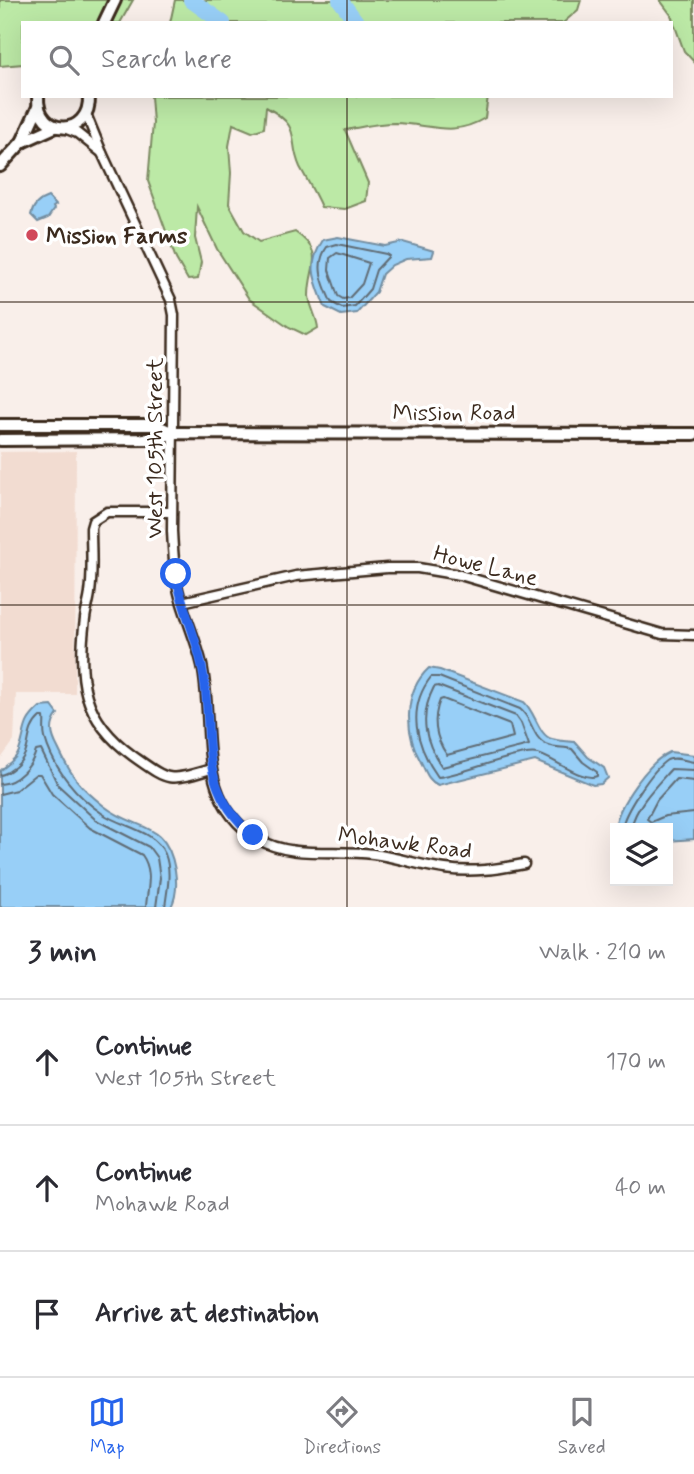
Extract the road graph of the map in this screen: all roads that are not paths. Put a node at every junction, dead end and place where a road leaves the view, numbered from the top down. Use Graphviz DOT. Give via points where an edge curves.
graph roads {
  1 [pos="116,0"];
  2 [pos="105,21"];
  3 [pos="89,98"];
  4 [pos="38,102"];
  5 [pos="86,114"];
  6 [pos="59,127"];
  7 [pos="22,142"];
  8 [pos="102,153"];
  9 [pos="0,166"];
  10 [pos="0,425"];
  11 [pos="173,433"];
  12 [pos="694,434"];
  13 [pos="0,440"];
  14 [pos="172,512"];
  15 [pos="182,602"];
  16 [pos="694,635"];
  17 [pos="211,769"];
  18 [pos="220,793"];
  19 [pos="524,864"];
  1 -- 2 [label="main road"];
  3 -- 5 [label="main road"];
  4 -- 6 [label="main road" via="47,122"];
  4 -- 7 [label="main road"];
  5 -- 6 [label="main road" via="80,122"];
  5 -- 8 [label="street, West 105th Street"];
  6 -- 7 [label="main road"];
  6 -- 8 [label="street" via="77,133"];
  7 -- 9 [label="main road"];
  8 -- 11 [label="street, West 105th Street" via="171,300"];
  10 -- 11 [label="main road, Mission Road" via="156,425"];
  11 -- 12 [label="main road, Mission Road"];
  11 -- 13 [label="main road, Mission Road" via="156,439"];
  11 -- 14 [label="street, West 105th Street"];
  14 -- 15 [label="street, West 105th Street"];
  14 -- 17 [label="street" via="107,512 93,521 91,588 83,636 85,696 114,742 162,776 175,779"];
  15 -- 16 [label="street, Howe Lane" via="296,576 418,568 460,575 662,634"];
  15 -- 17 [label="street, West 105th Street" via="204,676"];
  17 -- 18 [label="street, West 105th Street"];
  18 -- 19 [label="street, Mohawk Road" via="242,826 258,839 284,849 368,853 462,871"];
}
